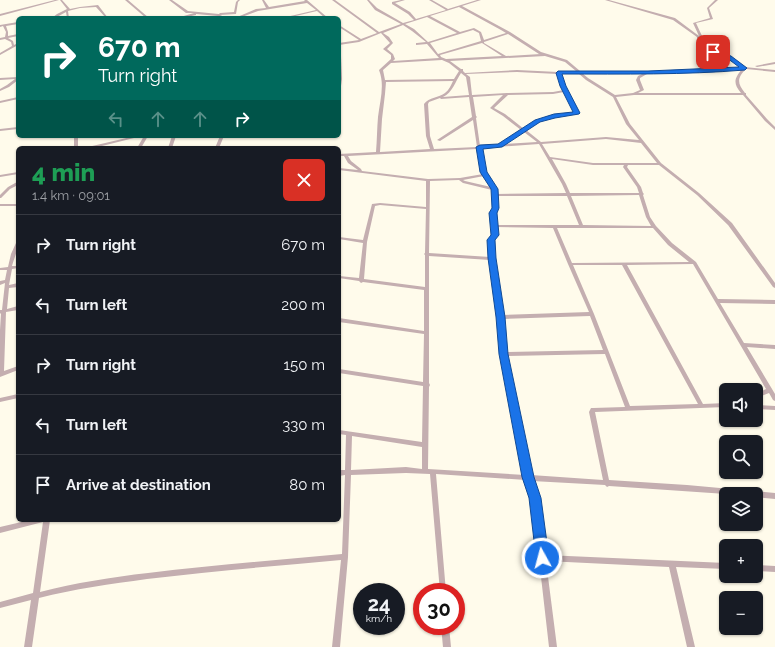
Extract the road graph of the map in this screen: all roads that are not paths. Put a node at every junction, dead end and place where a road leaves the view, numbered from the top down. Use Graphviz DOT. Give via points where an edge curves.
graph roads {
  1 [pos="60,0"];
  2 [pos="86,0"];
  3 [pos="126,0"];
  4 [pos="170,0"];
  5 [pos="239,0"];
  6 [pos="263,0"];
  7 [pos="291,0"];
  8 [pos="333,0"];
  9 [pos="368,0"];
  10 [pos="404,0"];
  11 [pos="430,0"];
  12 [pos="480,0"];
  13 [pos="606,0"];
  14 [pos="717,0"];
  15 [pos="306,1"];
  16 [pos="470,2"];
  17 [pos="294,4"];
  18 [pos="459,6"];
  19 [pos="90,7"];
  20 [pos="268,8"];
  21 [pos="448,10"];
  22 [pos="68,11"];
  23 [pos="316,11"];
  24 [pos="202,14"];
  25 [pos="214,14"];
  26 [pos="0,15"];
  27 [pos="293,15"];
  28 [pos="57,16"];
  29 [pos="68,16"];
  30 [pos="106,16"];
  31 [pos="146,16"];
  32 [pos="190,16"];
  33 [pos="220,16"];
  34 [pos="241,16"];
  35 [pos="290,16"];
  36 [pos="324,16"];
  37 [pos="427,16"];
  38 [pos="416,20"];
  39 [pos="16,23"];
  40 [pos="403,24"];
  41 [pos="2,26"];
  42 [pos="341,29"];
  43 [pos="380,33"];
  44 [pos="459,33"];
  45 [pos="509,33"];
  46 [pos="16,36"];
  47 [pos="6,38"];
  48 [pos="698,38"];
  49 [pos="0,39"];
  50 [pos="361,40"];
  51 [pos="482,40"];
  52 [pos="428,43"];
  53 [pos="341,44"];
  54 [pos="417,44"];
  55 [pos="14,46"];
  56 [pos="0,54"];
  57 [pos="438,55"];
  58 [pos="545,55"];
  59 [pos="505,57"];
  60 [pos="444,60"];
  61 [pos="391,62"];
  62 [pos="775,63"];
  63 [pos="745,68"];
  64 [pos="462,70"];
  65 [pos="775,70"];
  66 [pos="578,72"];
  67 [pos="559,73"];
  68 [pos="648,73"];
  69 [pos="466,74"];
  70 [pos="16,78"];
  71 [pos="0,79"];
  72 [pos="16,80"];
  73 [pos="455,80"];
  74 [pos="384,81"];
  75 [pos="0,90"];
  76 [pos="565,90"];
  77 [pos="553,93"];
  78 [pos="507,94"];
  79 [pos="634,94"];
  80 [pos="745,94"];
  81 [pos="472,95"];
  82 [pos="567,95"];
  83 [pos="614,96"];
  84 [pos="16,98"];
  85 [pos="441,98"];
  86 [pos="0,102"];
  87 [pos="475,117"];
  88 [pos="16,128"];
  89 [pos="775,129"];
  90 [pos="0,130"];
  91 [pos="523,131"];
  92 [pos="132,138"];
  93 [pos="440,140"];
  94 [pos="643,142"];
  95 [pos="540,143"];
  96 [pos="98,146"];
  97 [pos="500,146"];
  98 [pos="480,147"];
  99 [pos="432,150"];
  100 [pos="378,153"];
  101 [pos="341,155"];
  102 [pos="346,155"];
  103 [pos="549,158"];
  104 [pos="660,164"];
  105 [pos="626,165"];
  106 [pos="341,169"];
  107 [pos="16,172"];
  108 [pos="362,172"];
  109 [pos="485,175"];
  110 [pos="0,176"];
  111 [pos="460,179"];
  112 [pos="428,180"];
  113 [pos="16,184"];
  114 [pos="494,189"];
  115 [pos="568,194"];
  116 [pos="642,194"];
  117 [pos="495,196"];
  118 [pos="0,197"];
  119 [pos="0,205"];
  120 [pos="16,205"];
  121 [pos="426,208"];
  122 [pos="495,226"];
  123 [pos="555,228"];
  124 [pos="582,228"];
  125 [pos="654,228"];
  126 [pos="341,238"];
  127 [pos="365,242"];
  128 [pos="16,246"];
  129 [pos="426,254"];
  130 [pos="492,258"];
  131 [pos="694,263"];
  132 [pos="570,264"];
  133 [pos="624,264"];
  134 [pos="16,267"];
  135 [pos="9,268"];
  136 [pos="0,269"];
  137 [pos="341,277"];
  138 [pos="361,280"];
  139 [pos="0,283"];
  140 [pos="7,284"];
  141 [pos="16,285"];
  142 [pos="775,286"];
  143 [pos="426,289"];
  144 [pos="716,301"];
  145 [pos="775,302"];
  146 [pos="16,308"];
  147 [pos="2,312"];
  148 [pos="592,314"];
  149 [pos="500,317"];
  150 [pos="341,320"];
  151 [pos="426,333"];
  152 [pos="743,346"];
  153 [pos="775,347"];
  154 [pos="607,352"];
  155 [pos="0,354"];
  156 [pos="504,354"];
  157 [pos="16,369"];
  158 [pos="341,371"];
  159 [pos="1,375"];
  160 [pos="426,385"];
  161 [pos="770,390"];
  162 [pos="763,393"];
  163 [pos="16,396"];
  164 [pos="775,399"];
  165 [pos="0,400"];
  166 [pos="701,405"];
  167 [pos="719,405"];
  168 [pos="763,407"];
  169 [pos="628,408"];
  170 [pos="775,408"];
  171 [pos="341,432"];
  172 [pos="349,434"];
  173 [pos="425,445"];
  174 [pos="425,471"];
  175 [pos="348,472"];
  176 [pos="433,472"];
  177 [pos="341,473"];
  178 [pos="528,477"];
  179 [pos="607,484"];
  180 [pos="719,491"];
  181 [pos="763,495"];
  182 [pos="775,496"];
  183 [pos="34,522"];
  184 [pos="47,522"];
  185 [pos="0,530"];
  186 [pos="345,557"];
  187 [pos="542,558"];
  188 [pos="672,564"];
  189 [pos="719,566"];
  190 [pos="763,568"];
  191 [pos="775,569"];
  192 [pos="442,583"];
  193 [pos="35,595"];
  194 [pos="0,605"];
  195 [pos="446,635"];
  196 [pos="28,647"];
  197 [pos="336,647"];
  198 [pos="447,647"];
  199 [pos="553,647"];
  200 [pos="691,647"];
  1 -- 22 [label="street"];
  1 -- 26 [label="street"];
  2 -- 19 [label="street"];
  3 -- 31 [label="street"];
  4 -- 24 [label="street" via="185,11"];
  5 -- 25 [label="street" via="235,13"];
  6 -- 20 [label="street"];
  7 -- 17 [label="street"];
  8 -- 43 [label="street"];
  9 -- 40 [label="street" via="376,9"];
  10 -- 38 [label="street" via="393,3"];
  11 -- 21 [label="street"];
  12 -- 16 [label="street"];
  13 -- 48 [label="street" via="674,19"];
  14 -- 48 [label="street" via="708,8 712,18 694,23 701,36"];
  15 -- 17 [label="street"];
  15 -- 23 [label="street"];
  16 -- 18 [label="street"];
  17 -- 20 [label="street"];
  18 -- 21 [label="street"];
  18 -- 45 [label="street"];
  19 -- 22 [label="street"];
  19 -- 30 [label="street" via="98,6"];
  20 -- 34 [label="street"];
  21 -- 37 [label="street"];
  22 -- 28 [label="street"];
  22 -- 29 [label="street"];
  23 -- 27 [label="street"];
  23 -- 36 [label="street"];
  24 -- 25 [label="street"];
  24 -- 32 [label="street"];
  25 -- 33 [label="street"];
  27 -- 35 [label="street"];
  37 -- 38 [label="street"];
  37 -- 44 [label="street"];
  38 -- 40 [label="street"];
  39 -- 41 [label="street"];
  40 -- 43 [label="street"];
  40 -- 52 [label="street"];
  41 -- 47 [label="street" via="7,32"];
  42 -- 50 [label="street"];
  43 -- 50 [label="street"];
  43 -- 61 [label="street" via="392,43 385,49 392,55"];
  44 -- 51 [label="street" via="473,29 480,33"];
  44 -- 52 [label="street"];
  45 -- 51 [label="street"];
  45 -- 58 [label="street"];
  46 -- 47 [label="street"];
  47 -- 49 [label="street"];
  47 -- 55 [label="street"];
  48 -- 63 [label="street" via="713,52 729,57"];
  50 -- 53 [label="street"];
  51 -- 57 [label="street"];
  51 -- 59 [label="street"];
  52 -- 54 [label="street"];
  52 -- 57 [label="street"];
  55 -- 56 [label="street"];
  57 -- 60 [label="street"];
  58 -- 59 [label="street"];
  58 -- 66 [label="street" via="566,61"];
  59 -- 60 [label="street"];
  60 -- 61 [label="street"];
  60 -- 64 [label="street"];
  61 -- 74 [label="street" via="381,70"];
  62 -- 63 [label="street"];
  63 -- 65 [label="street"];
  63 -- 68 [label="street"];
  63 -- 80 [label="street" via="736,82"];
  64 -- 69 [label="street"];
  64 -- 73 [label="street"];
  66 -- 67 [label="street"];
  66 -- 68 [label="street"];
  66 -- 83 [label="street"];
  67 -- 69 [label="street" via="517,71"];
  67 -- 76 [label="street"];
  68 -- 79 [label="street" via="639,77 642,90"];
  69 -- 81 [label="street"];
  70 -- 71 [label="street"];
  72 -- 75 [label="street"];
  73 -- 74 [label="street"];
  73 -- 85 [label="street" via="452,88"];
  74 -- 100 [label="street"];
  76 -- 77 [label="street"];
  76 -- 82 [label="street"];
  77 -- 78 [label="street"];
  77 -- 82 [label="street"];
  78 -- 81 [label="street"];
  78 -- 91 [label="street" via="492,108"];
  79 -- 80 [label="street"];
  79 -- 83 [label="street"];
  80 -- 89 [label="street"];
  81 -- 85 [label="street" via="462,98"];
  81 -- 87 [label="street"];
  82 -- 91 [label="street" via="577,113 538,121"];
  83 -- 94 [label="street" via="623,117"];
  84 -- 86 [label="street"];
  85 -- 99 [label="street" via="428,101 426,104 428,136"];
  87 -- 93 [label="street"];
  87 -- 98 [label="street"];
  88 -- 90 [label="street"];
  91 -- 95 [label="street"];
  91 -- 97 [label="street"];
  92 -- 96 [label="street"];
  94 -- 95 [label="street" via="606,138"];
  94 -- 104 [label="street"];
  95 -- 97 [label="street"];
  95 -- 103 [label="street"];
  97 -- 98 [label="street"];
  98 -- 99 [label="street"];
  98 -- 109 [label="street"];
  99 -- 100 [label="street"];
  100 -- 102 [label="street"];
  101 -- 102 [label="street"];
  102 -- 108 [label="street" via="349,162"];
  103 -- 105 [label="street"];
  103 -- 115 [label="street"];
  104 -- 105 [label="street"];
  104 -- 142 [label="street" via="730,224"];
  105 -- 116 [label="street"];
  106 -- 108 [label="street"];
  107 -- 110 [label="street"];
  108 -- 112 [label="street"];
  109 -- 111 [label="street"];
  109 -- 114 [label="street"];
  111 -- 112 [label="street"];
  111 -- 114 [label="street"];
  112 -- 121 [label="street"];
  113 -- 118 [label="street"];
  114 -- 117 [label="street"];
  115 -- 116 [label="street"];
  115 -- 117 [label="street"];
  115 -- 124 [label="street"];
  116 -- 125 [label="street"];
  117 -- 122 [label="street"];
  119 -- 120 [label="street"];
  121 -- 127 [label="street" via="373,205"];
  121 -- 129 [label="street"];
  122 -- 123 [label="street"];
  122 -- 130 [label="street" via="495,235 491,240"];
  123 -- 124 [label="street"];
  123 -- 132 [label="street"];
  124 -- 125 [label="street"];
  125 -- 131 [label="street"];
  126 -- 127 [label="street"];
  127 -- 138 [label="street"];
  128 -- 135 [label="street"];
  129 -- 130 [label="street"];
  129 -- 143 [label="street"];
  130 -- 149 [label="street"];
  131 -- 133 [label="street"];
  131 -- 144 [label="street"];
  132 -- 133 [label="street"];
  132 -- 148 [label="street"];
  133 -- 166 [label="street"];
  134 -- 135 [label="street"];
  135 -- 136 [label="street"];
  135 -- 140 [label="street"];
  137 -- 138 [label="street"];
  138 -- 143 [label="street"];
  139 -- 140 [label="street"];
  140 -- 141 [label="street"];
  140 -- 147 [label="street"];
  143 -- 151 [label="street"];
  144 -- 145 [label="street"];
  144 -- 152 [label="street"];
  146 -- 147 [label="street"];
  147 -- 155 [label="street"];
  148 -- 149 [label="street"];
  148 -- 154 [label="street"];
  149 -- 156 [label="street"];
  150 -- 151 [label="street"];
  151 -- 160 [label="street"];
  152 -- 153 [label="street"];
  152 -- 161 [label="street"];
  154 -- 156 [label="street"];
  154 -- 169 [label="street"];
  155 -- 159 [label="street"];
  156 -- 178 [label="street"];
  157 -- 159 [label="street"];
  158 -- 160 [label="street"];
  160 -- 173 [label="street"];
  161 -- 162 [label="street"];
  161 -- 164 [label="street"];
  163 -- 165 [label="street"];
  166 -- 167 [label="street"];
  166 -- 169 [label="street"];
  168 -- 170 [label="street"];
  169 -- 179 [label="street" via="595,409 592,412"];
  171 -- 172 [label="street"];
  172 -- 173 [label="street"];
  172 -- 175 [label="street"];
  173 -- 174 [label="street"];
  174 -- 175 [label="street"];
  174 -- 176 [label="street"];
  175 -- 177 [label="street"];
  175 -- 186 [label="street"];
  176 -- 178 [label="street"];
  176 -- 192 [label="street"];
  178 -- 179 [label="street"];
  178 -- 187 [label="street" via="535,498"];
  179 -- 180 [label="street"];
  181 -- 182 [label="street"];
  183 -- 185 [label="street"];
  184 -- 193 [label="street"];
  186 -- 193 [label="street" via="141,576"];
  186 -- 197 [label="street"];
  187 -- 188 [label="street"];
  187 -- 199 [label="street"];
  188 -- 189 [label="street"];
  188 -- 200 [label="street"];
  190 -- 191 [label="street"];
  193 -- 194 [label="street"];
  193 -- 196 [label="street"];
  195 -- 198 [label="street"];
}
